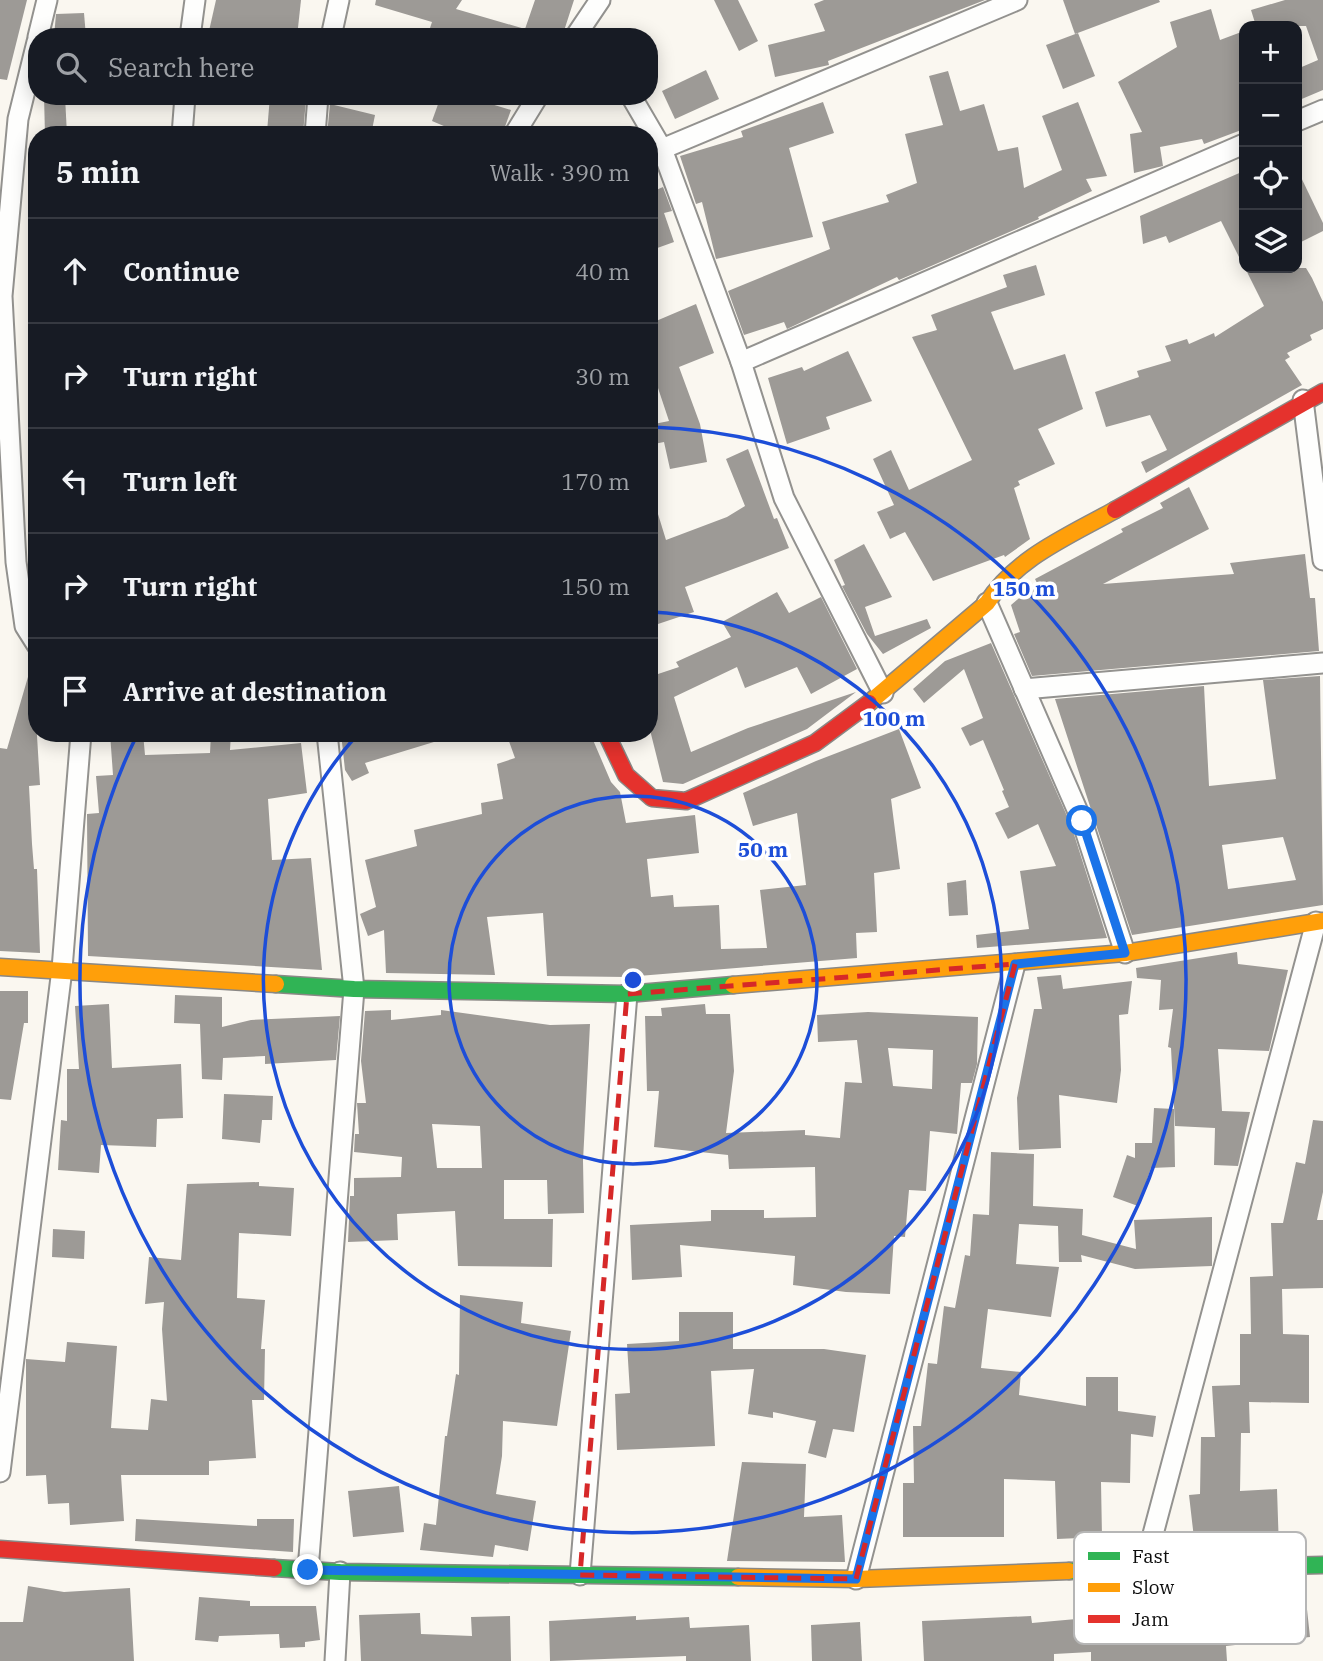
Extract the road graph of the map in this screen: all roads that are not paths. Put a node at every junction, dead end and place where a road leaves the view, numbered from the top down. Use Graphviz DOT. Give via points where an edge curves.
graph roads {
  1 [pos="47,0"];
  2 [pos="195,0"];
  3 [pos="339,0"];
  4 [pos="600,0"];
  5 [pos="1017,0"];
  6 [pos="586,19"];
  7 [pos="40,28"];
  8 [pos="191,28"];
  9 [pos="333,28"];
  10 [pos="580,28"];
  11 [pos="591,28"];
  12 [pos="28,78"];
  13 [pos="184,105"];
  14 [pos="318,105"];
  15 [pos="532,105"];
  16 [pos="636,105"];
  17 [pos="1323,110"];
  18 [pos="1302,119"];
  19 [pos="183,126"];
  20 [pos="316,126"];
  21 [pos="520,126"];
  22 [pos="649,126"];
  23 [pos="658,142"];
  24 [pos="1239,146"];
  25 [pos="662,149"];
  26 [pos="741,362"];
  27 [pos="1323,391"];
  28 [pos="1303,400"];
  29 [pos="6,481"];
  30 [pos="1323,560"];
  31 [pos="987,603"];
  32 [pos="28,631"];
  33 [pos="1323,663"];
  34 [pos="1024,689"];
  35 [pos="883,693"];
  36 [pos="80,742"];
  37 [pos="328,742"];
  38 [pos="610,742"];
  39 [pos="1320,921"];
  40 [pos="1125,953"];
  41 [pos="1015,964"];
  42 [pos="0,967"];
  43 [pos="62,969"];
  44 [pos="354,989"];
  45 [pos="627,994"];
  46 [pos="0,1472"];
  47 [pos="1154,1532"];
  48 [pos="0,1549"];
  49 [pos="308,1570"];
  50 [pos="1074,1571"];
  51 [pos="340,1572"];
  52 [pos="580,1576"];
  53 [pos="856,1579"];
  54 [pos="335,1661"];
  1 -- 7 [label="street"];
  2 -- 8 [label="street"];
  3 -- 9 [label="street"];
  4 -- 6 [label="street"];
  5 -- 25 [label="street"];
  6 -- 10 [label="street"];
  6 -- 11 [label="street"];
  12 -- 29 [label="street" via="18,119 2,296"];
  13 -- 19 [label="street"];
  14 -- 20 [label="street"];
  15 -- 21 [label="street"];
  16 -- 22 [label="street"];
  17 -- 18 [label="street"];
  23 -- 25 [label="street"];
  24 -- 26 [label="street"];
  25 -- 26 [label="street"];
  26 -- 35 [label="street" via="784,498"];
  27 -- 28 [label="street"];
  28 -- 30 [label="street"];
  28 -- 31 [label="street" via="1027,560 1001,582"];
  29 -- 32 [label="street"];
  31 -- 34 [label="street"];
  31 -- 35 [label="street"];
  33 -- 34 [label="street"];
  34 -- 40 [label="street" via="1082,821"];
  35 -- 38 [label="street" via="815,743 686,801 652,798 626,775"];
  36 -- 43 [label="street"];
  37 -- 44 [label="street"];
  39 -- 40 [label="street"];
  39 -- 47 [label="street"];
  40 -- 41 [label="street"];
  41 -- 45 [label="street"];
  41 -- 53 [label="street"];
  42 -- 43 [label="street"];
  43 -- 44 [label="street"];
  43 -- 46 [label="street"];
  44 -- 45 [label="street"];
  44 -- 49 [label="street"];
  45 -- 52 [label="street"];
  48 -- 49 [label="street"];
  49 -- 51 [label="street"];
  50 -- 53 [label="street"];
  51 -- 52 [label="street"];
  51 -- 54 [label="street"];
  52 -- 53 [label="street"];
}
